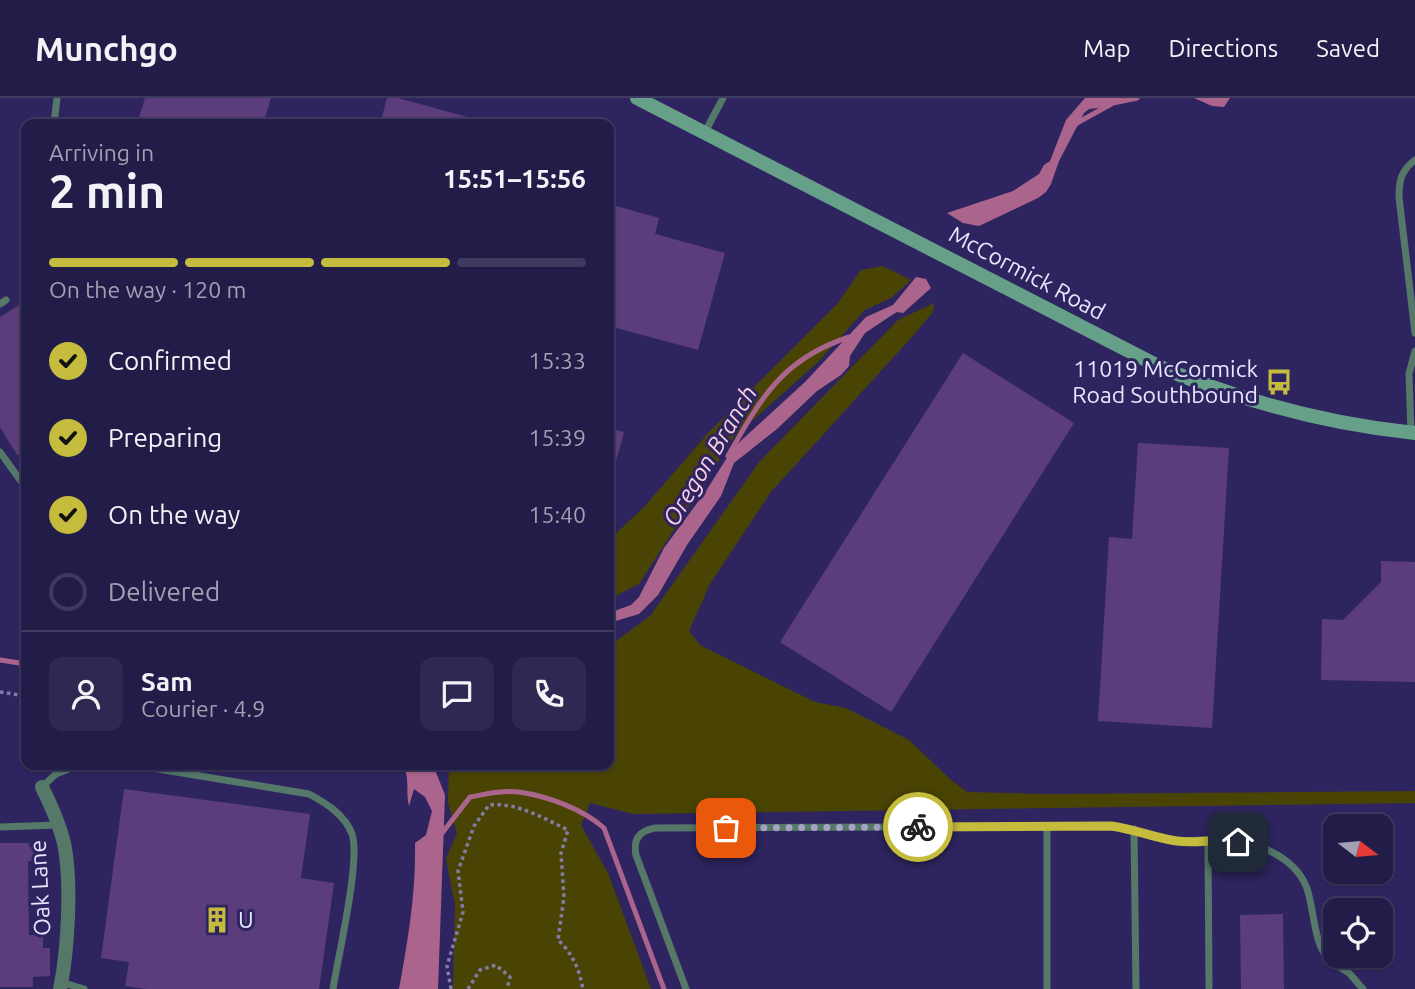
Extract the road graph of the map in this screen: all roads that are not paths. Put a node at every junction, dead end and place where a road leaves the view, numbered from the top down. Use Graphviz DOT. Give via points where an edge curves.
graph roads {
  1 [pos="57,98"];
  2 [pos="637,98"];
  3 [pos="723,98"];
  4 [pos="55,119"];
  5 [pos="705,133"];
  6 [pos="1415,160"];
  7 [pos="1415,333"];
  8 [pos="1415,351"];
  9 [pos="1413,433"];
  10 [pos="0,452"];
  11 [pos="21,481"];
  12 [pos="66,770"];
  13 [pos="164,770"];
  14 [pos="42,787"];
  15 [pos="58,825"];
  16 [pos="1047,826"];
  17 [pos="0,827"];
  18 [pos="1134,829"];
  19 [pos="1208,839"];
  20 [pos="60,986"];
  21 [pos="1209,987"];
  22 [pos="84,989"];
  23 [pos="333,989"];
  24 [pos="686,989"];
  25 [pos="1047,989"];
  26 [pos="1136,989"];
  27 [pos="1363,989"];
  1 -- 4 [label="lane"];
  2 -- 5 [label="main road, McCormick Road"];
  3 -- 5 [label="lane"];
  5 -- 9 [label="main road, McCormick Road" via="1160,367 1280,410"];
  6 -- 7 [label="lane" via="1399,178"];
  8 -- 9 [label="lane" via="1409,374"];
  10 -- 11 [label="lane"];
  12 -- 14 [label="lane"];
  13 -- 23 [label="lane" via="309,794 343,819 352,835 355,857"];
  14 -- 15 [label="street, Oak Lane"];
  15 -- 17 [label="lane"];
  15 -- 20 [label="street, Oak Lane" via="68,897"];
  16 -- 18 [label="lane"];
  16 -- 24 [label="lane" via="644,830 634,845 636,855"];
  16 -- 25 [label="lane"];
  18 -- 19 [label="lane" via="1181,842"];
  18 -- 26 [label="lane"];
  19 -- 21 [label="lane"];
  19 -- 27 [label="lane" via="1256,845 1297,871 1307,886 1326,956"];
  20 -- 22 [label="lane"];
}
